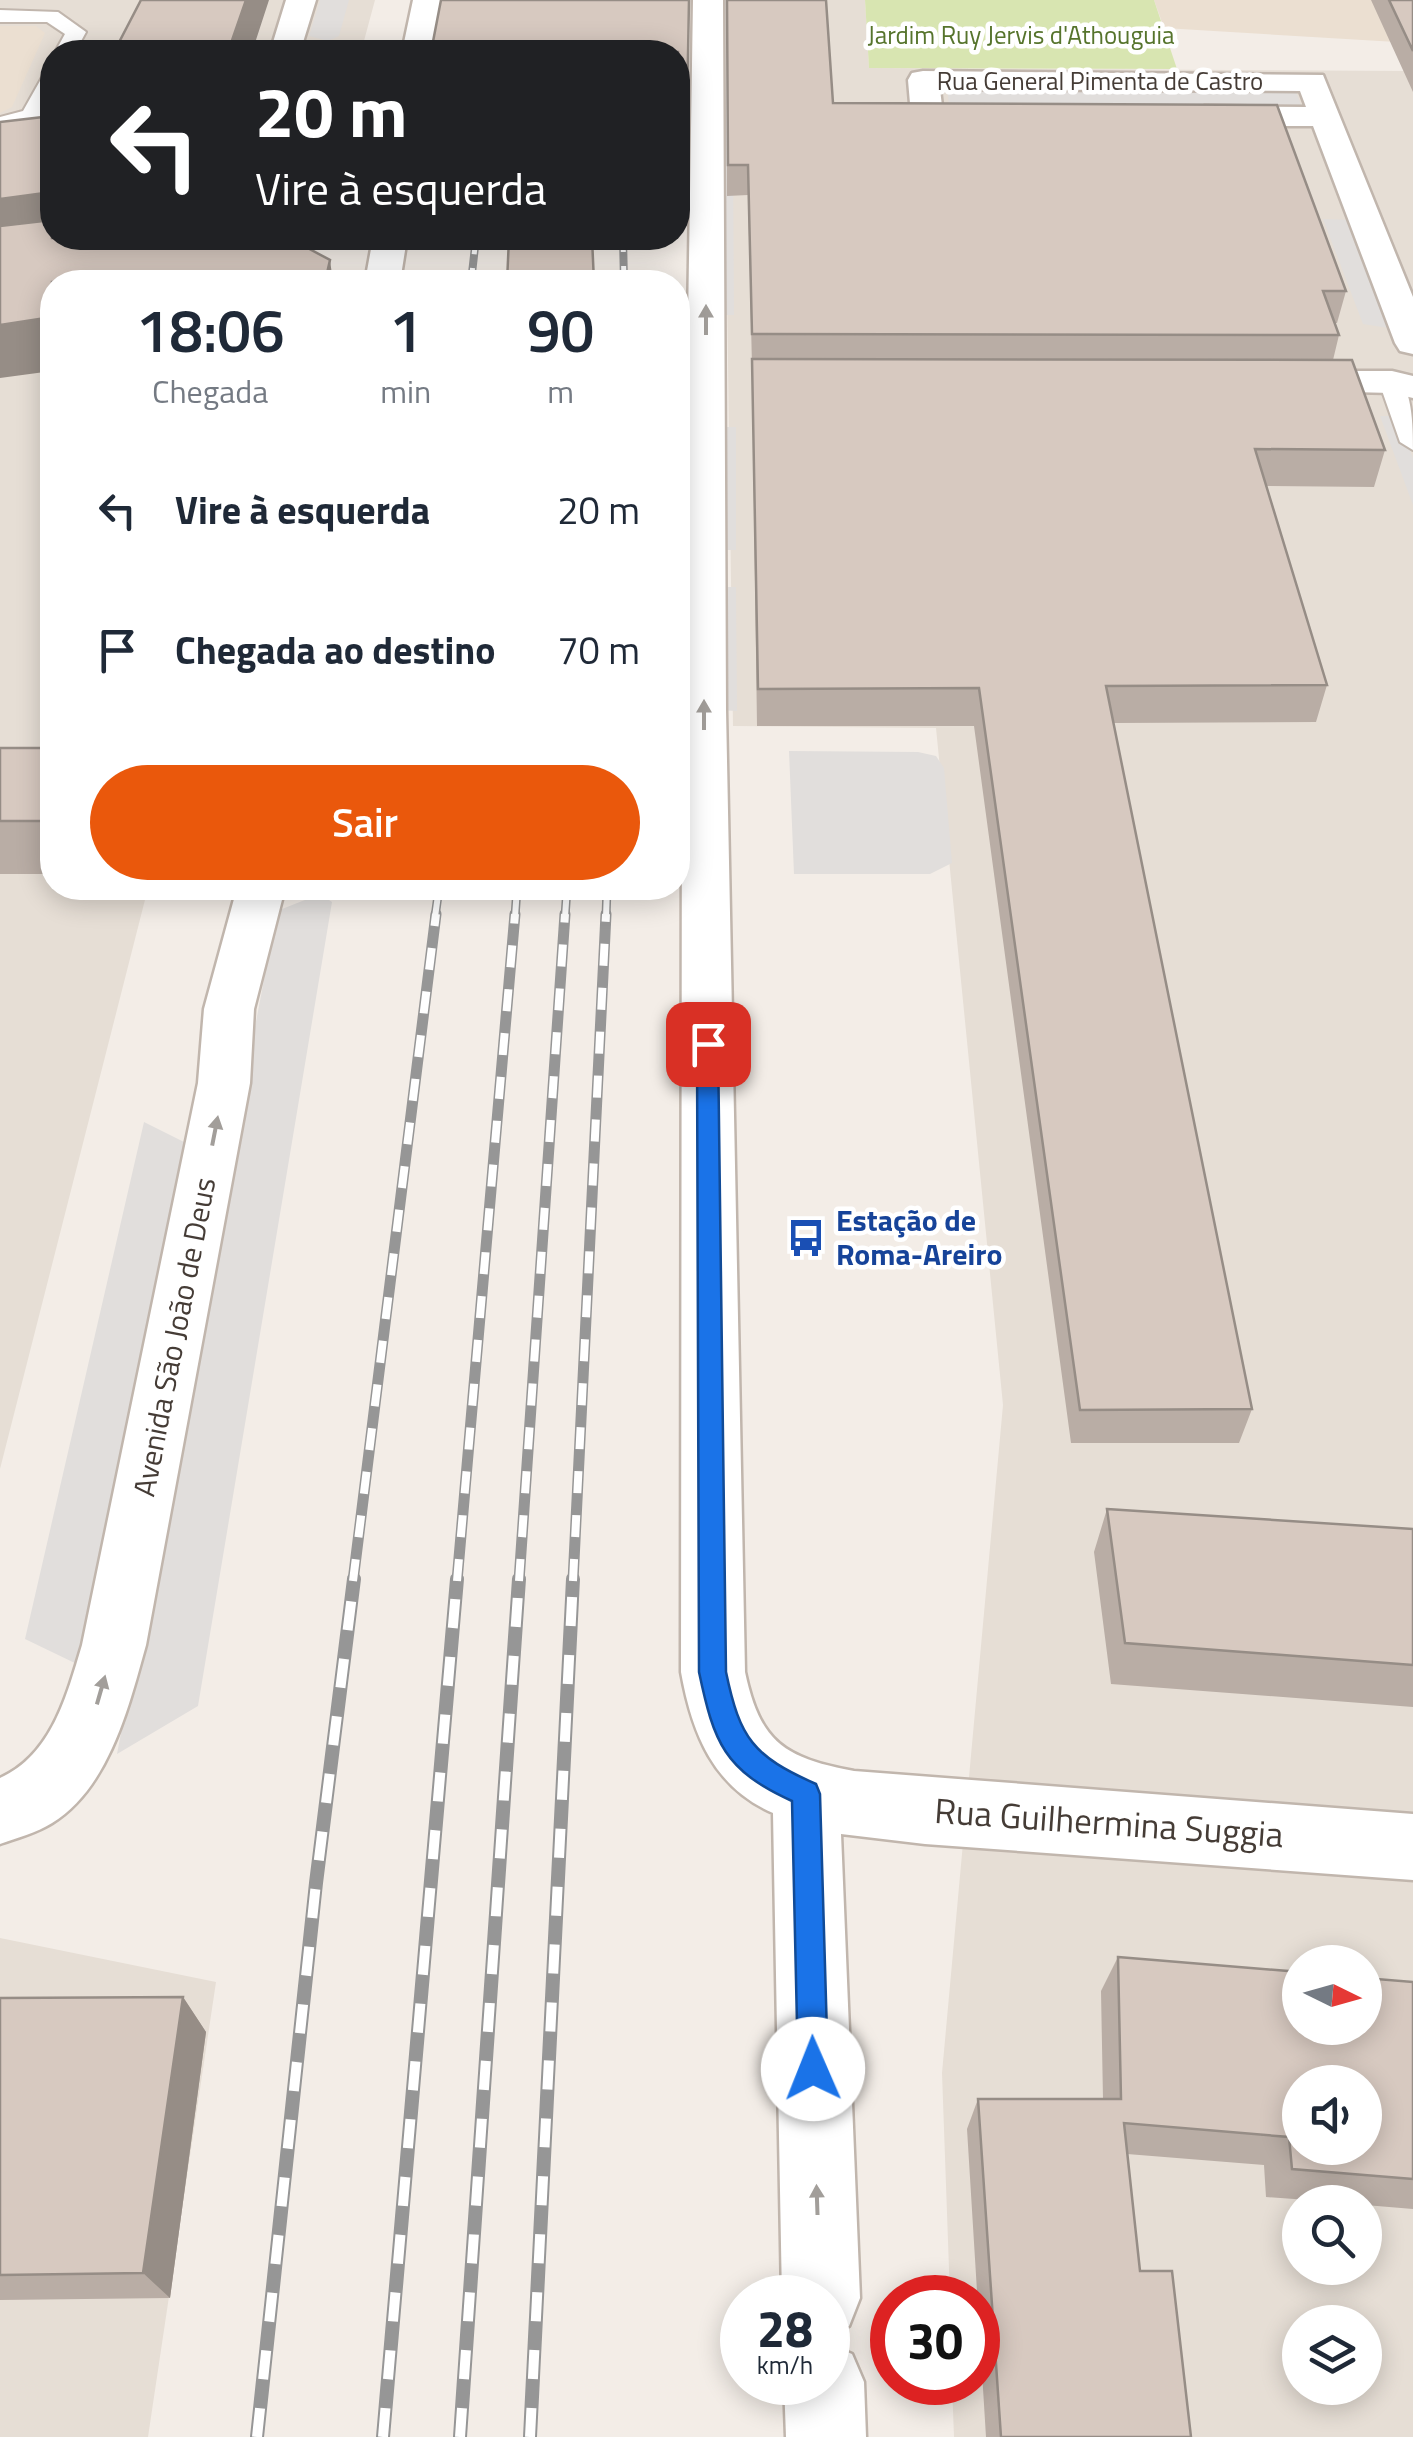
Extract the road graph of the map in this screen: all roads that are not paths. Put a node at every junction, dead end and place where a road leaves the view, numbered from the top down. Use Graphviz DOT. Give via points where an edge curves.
graph roads {
  1 [pos="301,0"];
  2 [pos="428,0"];
  3 [pos="708,0"];
  4 [pos="0,16"];
  5 [pos="72,40"];
  6 [pos="289,40"];
  7 [pos="420,40"];
  8 [pos="40,99"];
  9 [pos="1026,116"];
  10 [pos="1166,116"];
  11 [pos="1325,117"];
  12 [pos="0,124"];
  13 [pos="1413,343"];
  14 [pos="1255,382"];
  15 [pos="1402,384"];
  16 [pos="1413,442"];
  17 [pos="258,900"];
  18 [pos="806,1794"];
  19 [pos="0,1812"];
  20 [pos="1413,1847"];
  21 [pos="820,2275"];
  22 [pos="825,2405"];
  23 [pos="826,2437"];
  1 -- 6 [label="street"];
  2 -- 7 [label="street"];
  18 -- 3 [label="street, Rua Guilhermina Suggia, one-way" via="741,1755 722,1715 713,1672 704,812 722,381"];
  4 -- 5 [label="lane" via="51,16 76,32"];
  8 -- 12 [label="lane" via="32,115"];
  9 -- 11 [label="street, Rua General Pimenta de Castro" via="927,115 923,80 1312,82"];
  10 -- 11 [label="street, Rua General Pimenta de Castro"];
  11 -- 13 [label="street, Rua General Pimenta de Castro"];
  14 -- 15 [label="street"];
  15 -- 16 [label="lane"];
  19 -- 17 [label="street, Avenida São João de Deus, one-way" via="19,1808 58,1776 94,1714 114,1646 224,1084 229,1008"];
  18 -- 20 [label="street, Rua Guilhermina Suggia"];
  21 -- 18 [label="street, one-way"];
  22 -- 23 [label="street"];
}
